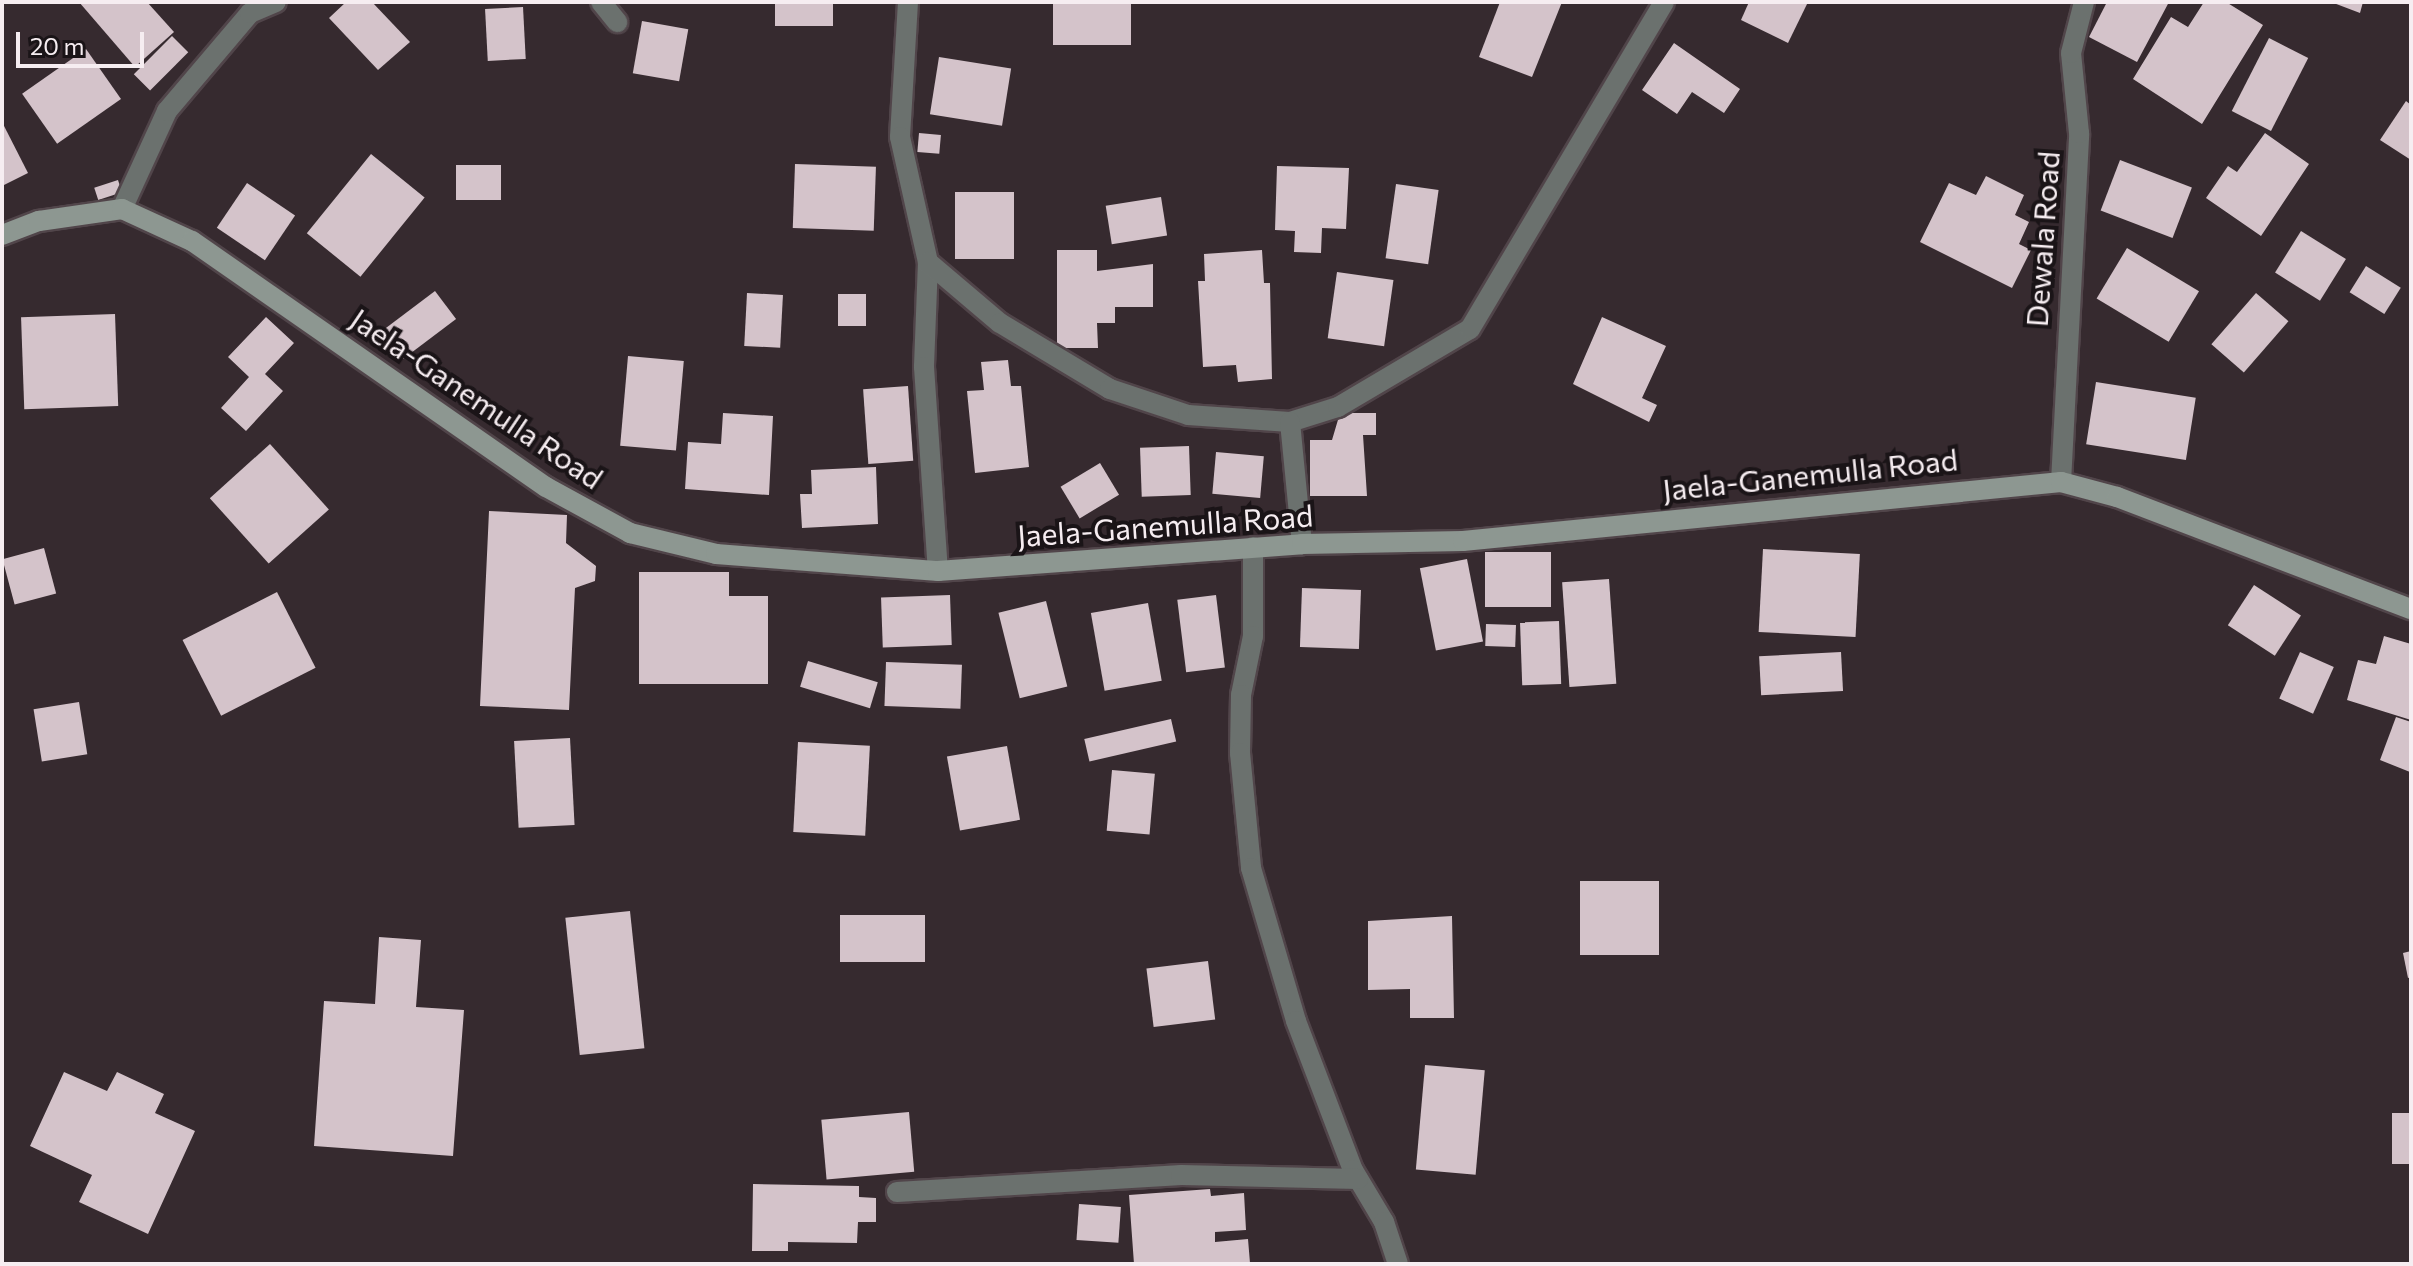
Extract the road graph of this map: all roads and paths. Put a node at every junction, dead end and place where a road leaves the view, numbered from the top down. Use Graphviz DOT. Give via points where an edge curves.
graph roads {
  1 [pos="276,2"];
  2 [pos="601,2"];
  3 [pos="908,2"];
  4 [pos="1664,2"];
  5 [pos="2084,2"];
  6 [pos="617,22"];
  7 [pos="122,209"];
  8 [pos="2,235"];
  9 [pos="928,262"];
  10 [pos="1290,422"];
  11 [pos="2061,482"];
  12 [pos="1302,544"];
  13 [pos="1253,547"];
  14 [pos="938,571"];
  15 [pos="2411,609"];
  16 [pos="1358,1179"];
  17 [pos="897,1192"];
  18 [pos="1398,1264"];
  1 -- 7 [label="street" via="250,13 167,111"];
  2 -- 6 [label="street"];
  3 -- 9 [label="street" via="900,137"];
  4 -- 10 [label="street" via="1470,329 1394,378"];
  5 -- 11 [label="street, Dewala Road" via="2071,53 2079,133 2065,310"];
  7 -- 8 [label="main road" via="39,221"];
  7 -- 14 [label="main road, Jaela-Ganemulla Road" via="192,241 546,487 630,533 716,554"];
  9 -- 10 [label="street" via="1000,323 1110,389 1188,415"];
  9 -- 14 [label="street" via="924,367"];
  10 -- 12 [label="street"];
  11 -- 12 [label="main road, Jaela-Ganemulla Road" via="1463,541"];
  11 -- 15 [label="main road, Jaela-Ganemulla Road" via="2117,497"];
  12 -- 13 [label="main road, Jaela-Ganemulla Road"];
  13 -- 14 [label="main road, Jaela-Ganemulla Road"];
  13 -- 16 [label="street" via="1253,636 1241,695 1240,753 1251,868 1296,1021"];
  16 -- 17 [label="street" via="1181,1175"];
  16 -- 18 [label="street" via="1384,1222"];
}
